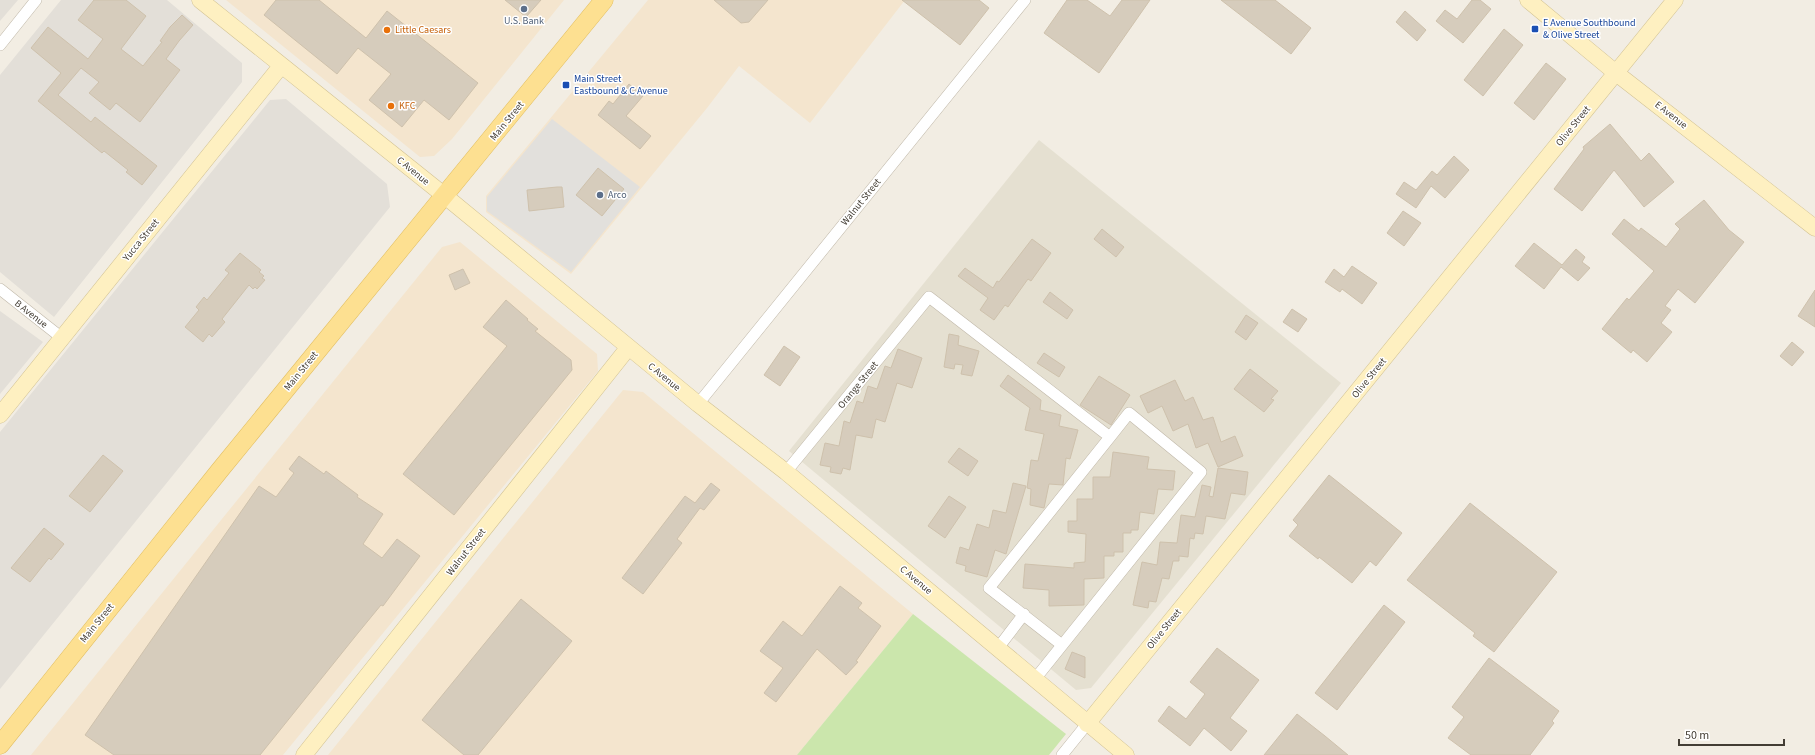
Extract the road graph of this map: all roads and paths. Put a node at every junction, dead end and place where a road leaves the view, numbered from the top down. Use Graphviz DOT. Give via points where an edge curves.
graph roads {
  1 [pos="36,0"];
  2 [pos="200,0"];
  3 [pos="604,0"];
  4 [pos="1025,0"];
  5 [pos="1528,0"];
  6 [pos="1675,0"];
  7 [pos="0,45"];
  8 [pos="281,66"];
  9 [pos="1616,73"];
  10 [pos="445,196"];
  11 [pos="1815,228"];
  12 [pos="0,289"];
  13 [pos="62,338"];
  14 [pos="628,348"];
  15 [pos="698,404"];
  16 [pos="0,415"];
  17 [pos="1110,437"];
  18 [pos="786,472"];
  19 [pos="1024,614"];
  20 [pos="1062,645"];
  21 [pos="998,648"];
  22 [pos="1035,679"];
  23 [pos="1087,724"];
  24 [pos="0,744"];
  25 [pos="304,755"];
  26 [pos="1062,755"];
  27 [pos="1126,755"];
  1 -- 7 [label="street"];
  2 -- 8 [label="street, C Avenue"];
  3 -- 10 [label="main road, Main Street"];
  4 -- 15 [label="street, Walnut Street"];
  5 -- 9 [label="street, E Avenue"];
  6 -- 9 [label="street, Olive Street"];
  8 -- 10 [label="street, C Avenue"];
  8 -- 13 [label="street, Yucca Street"];
  9 -- 11 [label="street, E Avenue"];
  9 -- 23 [label="street, Olive Street"];
  10 -- 14 [label="street, C Avenue"];
  10 -- 24 [label="main road, Main Street"];
  12 -- 13 [label="street, B Avenue"];
  13 -- 16 [label="street, Yucca Street"];
  14 -- 15 [label="street, C Avenue"];
  14 -- 25 [label="street, Walnut Street"];
  15 -- 18 [label="street, C Avenue"];
  17 -- 18 [label="street, Orange Street" via="929,297"];
  17 -- 19 [label="street" via="989,588"];
  17 -- 20 [label="street" via="1129,413 1201,472"];
  18 -- 21 [label="street, C Avenue"];
  19 -- 20 [label="street"];
  19 -- 21 [label="street"];
  20 -- 22 [label="street"];
  21 -- 22 [label="street, C Avenue"];
  22 -- 23 [label="street, C Avenue"];
  23 -- 26 [label="street, Olive Street"];
  23 -- 27 [label="street, C Avenue"];
}
